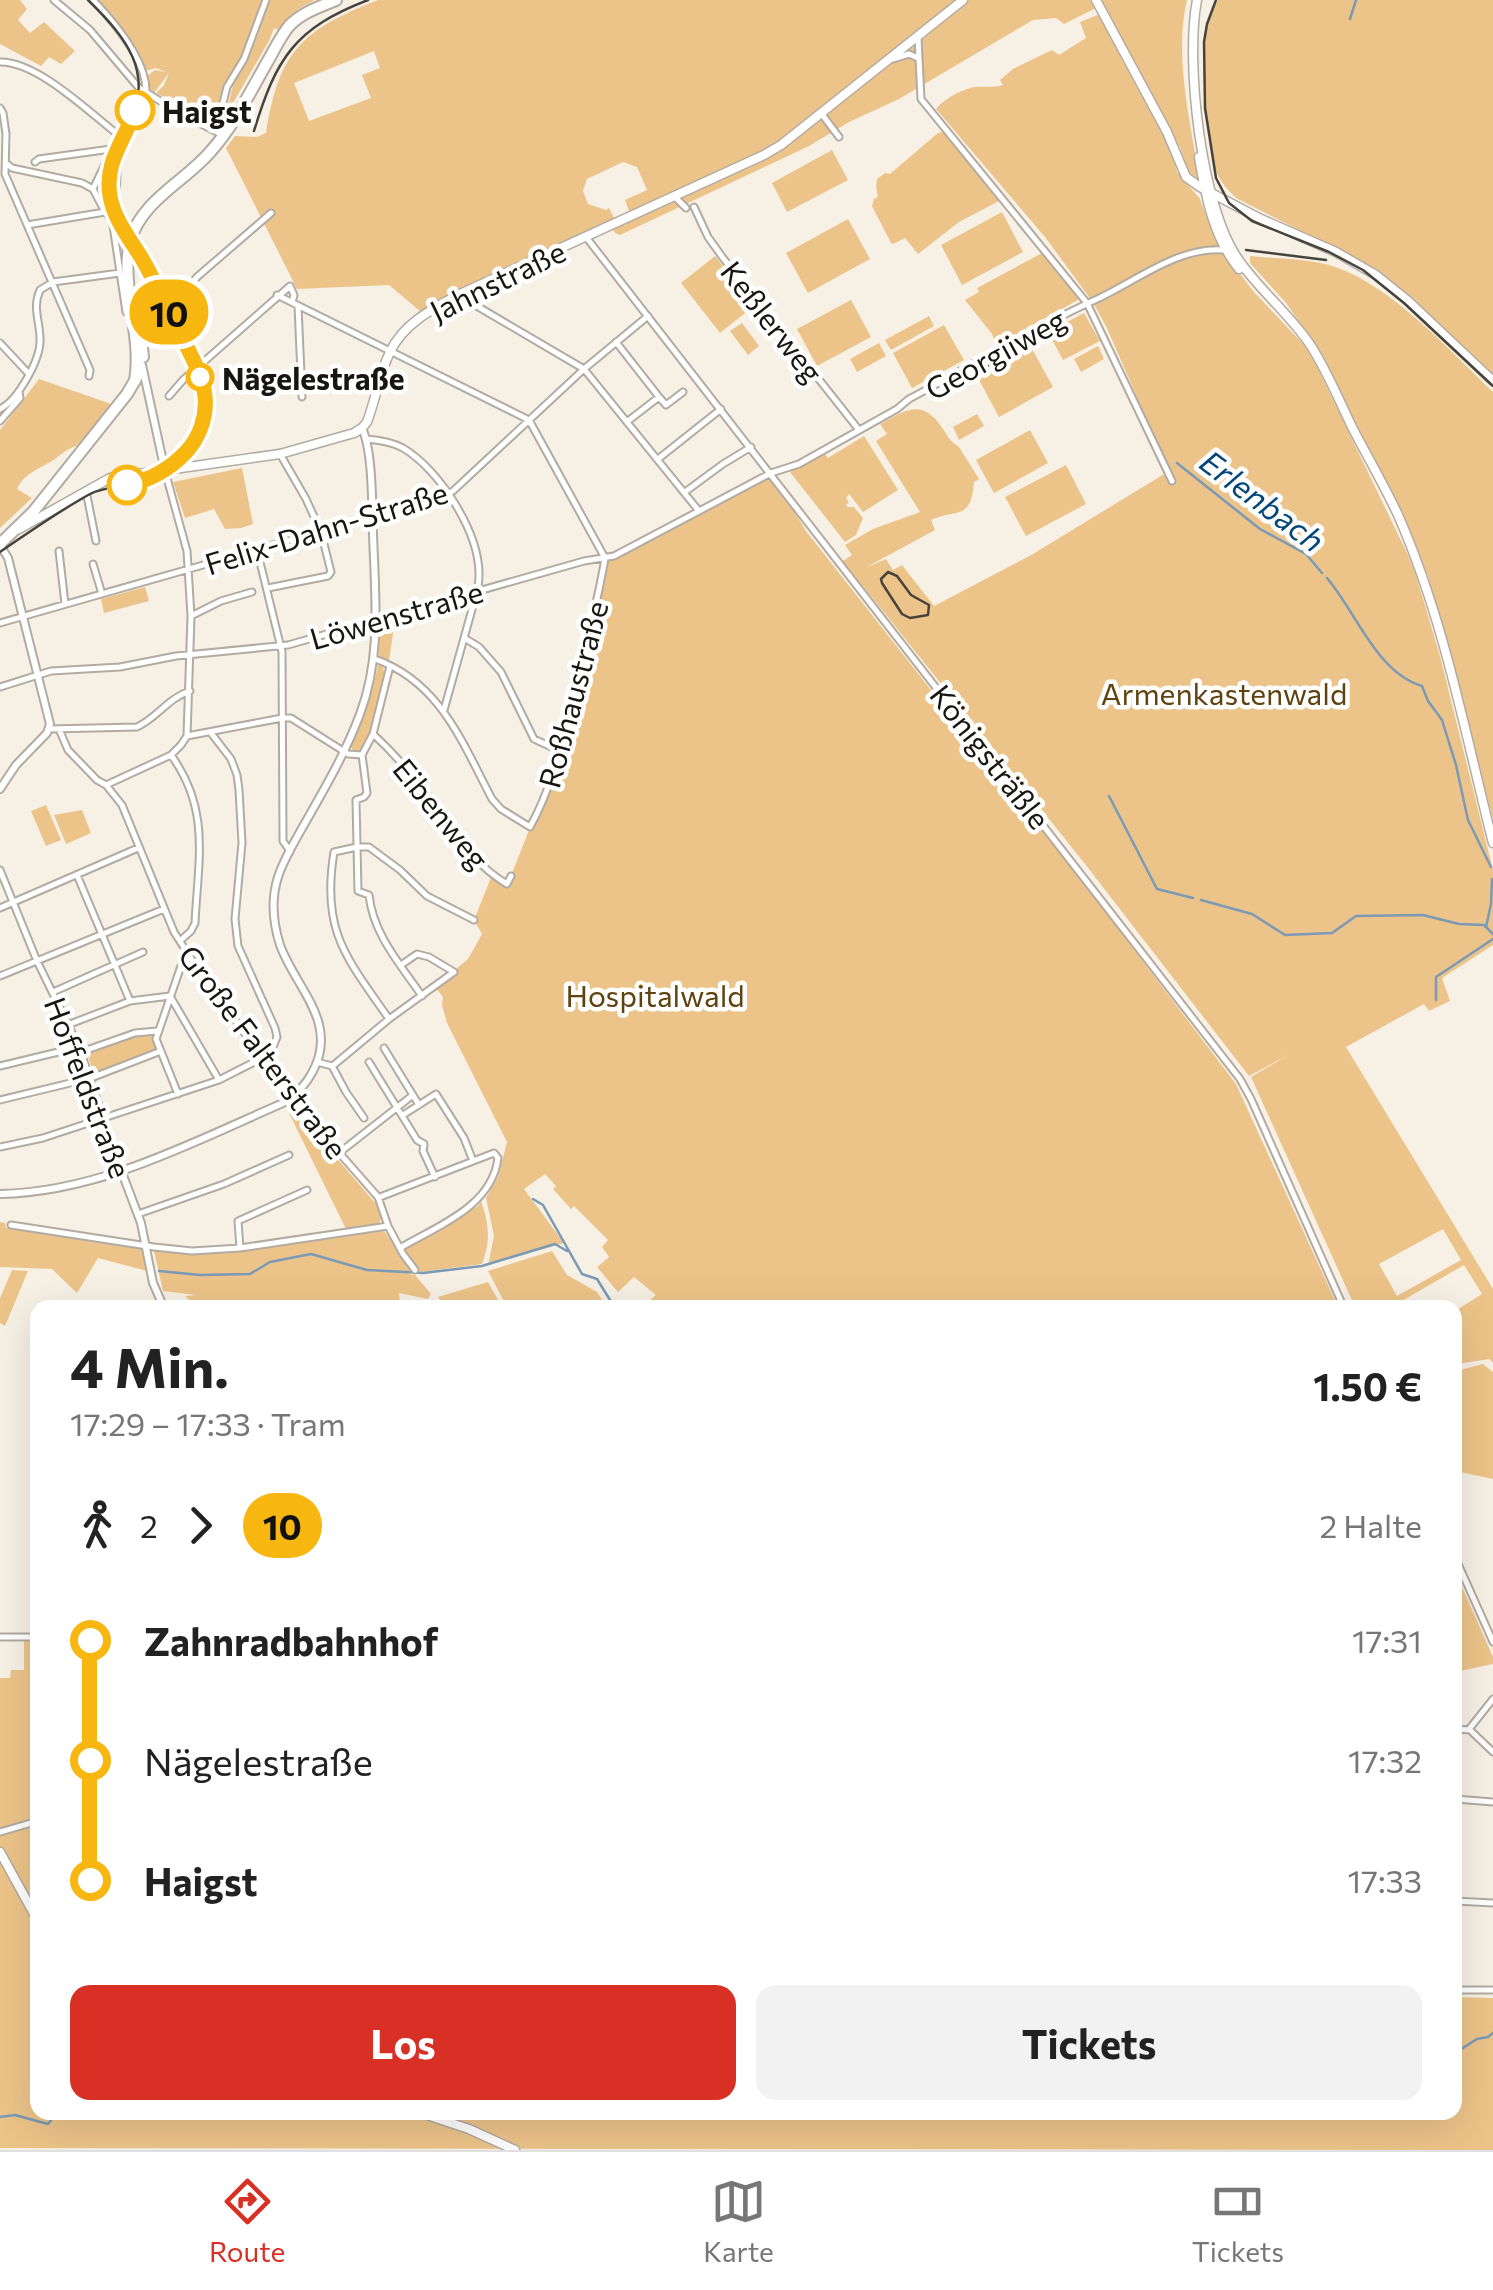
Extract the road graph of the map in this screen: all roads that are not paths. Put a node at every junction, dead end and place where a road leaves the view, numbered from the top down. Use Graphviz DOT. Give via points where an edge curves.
graph roads {
  1 [pos="54,0"];
  2 [pos="92,0"];
  3 [pos="266,0"];
  4 [pos="336,0"];
  5 [pos="963,0"];
  6 [pos="1096,0"];
  7 [pos="1195,0"];
  8 [pos="918,35"];
  9 [pos="918,58"];
  10 [pos="886,61"];
  11 [pos="0,62"];
  12 [pos="146,92"];
  13 [pos="0,108"];
  14 [pos="821,113"];
  15 [pos="221,131"];
  16 [pos="119,135"];
  17 [pos="839,137"];
  18 [pos="126,140"];
  19 [pos="111,149"];
  20 [pos="36,162"];
  21 [pos="3,165"];
  22 [pos="93,188"];
  23 [pos="1209,192"];
  24 [pos="674,196"];
  25 [pos="1232,204"];
  26 [pos="104,209"];
  27 [pos="271,213"];
  28 [pos="1220,224"];
  29 [pos="28,225"];
  30 [pos="586,236"];
  31 [pos="1225,250"];
  32 [pos="1236,256"];
  33 [pos="125,274"];
  34 [pos="53,282"];
  35 [pos="277,295"];
  36 [pos="458,295"];
  37 [pos="1087,303"];
  38 [pos="295,304"];
  39 [pos="1286,314"];
  40 [pos="648,316"];
  41 [pos="616,342"];
  42 [pos="0,343"];
  43 [pos="136,347"];
  44 [pos="390,351"];
  45 [pos="200,364"];
  46 [pos="142,365"];
  47 [pos="584,368"];
  48 [pos="28,373"];
  49 [pos="89,376"];
  50 [pos="135,380"];
  51 [pos="1493,381"];
  52 [pos="19,392"];
  53 [pos="683,392"];
  54 [pos="169,396"];
  55 [pos="302,397"];
  56 [pos="660,397"];
  57 [pos="0,409"];
  58 [pos="721,409"];
  59 [pos="529,420"];
  60 [pos="0,421"];
  61 [pos="628,422"];
  62 [pos="362,428"];
  63 [pos="859,430"];
  64 [pos="366,439"];
  65 [pos="751,447"];
  66 [pos="280,454"];
  67 [pos="658,459"];
  68 [pos="165,471"];
  69 [pos="771,473"];
  70 [pos="1172,481"];
  71 [pos="86,491"];
  72 [pos="685,492"];
  73 [pos="447,494"];
  74 [pos="44,497"];
  75 [pos="699,511"];
  76 [pos="373,518"];
  77 [pos="29,519"];
  78 [pos="321,532"];
  79 [pos="96,541"];
  80 [pos="0,542"];
  81 [pos="257,550"];
  82 [pos="59,551"];
  83 [pos="605,558"];
  84 [pos="93,564"];
  85 [pos="189,570"];
  86 [pos="268,588"];
  87 [pos="477,591"];
  88 [pos="252,592"];
  89 [pos="102,594"];
  90 [pos="64,604"];
  91 [pos="192,616"];
  92 [pos="22,617"];
  93 [pos="375,620"];
  94 [pos="0,622"];
  95 [pos="464,638"];
  96 [pos="281,646"];
  97 [pos="191,654"];
  98 [pos="374,659"];
  99 [pos="390,666"];
  100 [pos="37,674"];
  101 [pos="0,687"];
  102 [pos="190,691"];
  103 [pos="444,710"];
  104 [pos="282,718"];
  105 [pos="54,729"];
  106 [pos="211,732"];
  107 [pos="373,734"];
  108 [pos="187,736"];
  109 [pos="343,751"];
  110 [pos="560,751"];
  111 [pos="171,755"];
  112 [pos="362,755"];
  113 [pos="106,785"];
  114 [pos="1,786"];
  115 [pos="1493,843"];
  116 [pos="357,847"];
  117 [pos="138,848"];
  118 [pos="290,850"];
  119 [pos="0,870"];
  120 [pos="77,874"];
  121 [pos="511,876"];
  122 [pos="14,902"];
  123 [pos="0,908"];
  124 [pos="164,908"];
  125 [pos="474,920"];
  126 [pos="102,934"];
  127 [pos="181,940"];
  128 [pos="143,952"];
  129 [pos="190,957"];
  130 [pos="37,961"];
  131 [pos="116,965"];
  132 [pos="401,965"];
  133 [pos="0,976"];
  134 [pos="53,992"];
  135 [pos="170,996"];
  136 [pos="422,996"];
  137 [pos="130,1000"];
  138 [pos="388,1019"];
  139 [pos="69,1024"];
  140 [pos="157,1031"];
  141 [pos="384,1048"];
  142 [pos="80,1050"];
  143 [pos="160,1051"];
  144 [pos="263,1058"];
  145 [pos="317,1062"];
  146 [pos="370,1062"];
  147 [pos="0,1066"];
  148 [pos="332,1066"];
  149 [pos="91,1078"];
  150 [pos="219,1080"];
  151 [pos="178,1094"];
  152 [pos="413,1095"];
  153 [pos="292,1098"];
  154 [pos="0,1100"];
  155 [pos="419,1105"];
  156 [pos="398,1108"];
  157 [pos="403,1115"];
  158 [pos="104,1117"];
  159 [pos="364,1118"];
  160 [pos="0,1147"];
  161 [pos="339,1153"];
  162 [pos="289,1155"];
  163 [pos="473,1160"];
  164 [pos="121,1170"];
  165 [pos="435,1177"];
  166 [pos="307,1190"];
  167 [pos="0,1194"];
  168 [pos="378,1197"];
  169 [pos="138,1214"];
  170 [pos="11,1225"];
  171 [pos="388,1226"];
  172 [pos="147,1246"];
  173 [pos="240,1248"];
  174 [pos="400,1248"];
  175 [pos="415,1270"];
  176 [pos="161,1300"];
  177 [pos="1340,1300"];
  178 [pos="1462,1573"];
  179 [pos="0,1637"];
  180 [pos="30,1638"];
  181 [pos="1493,1642"];
  182 [pos="1493,1699"];
  183 [pos="1462,1729"];
  184 [pos="1470,1730"];
  185 [pos="1493,1752"];
  186 [pos="1462,1800"];
  187 [pos="1493,1802"];
  188 [pos="30,1823"];
  189 [pos="0,1832"];
  190 [pos="0,1852"];
  191 [pos="1462,1901"];
  192 [pos="1493,1903"];
  193 [pos="30,1906"];
  194 [pos="1462,1990"];
  195 [pos="1493,1990"];
  196 [pos="442,2120"];
  197 [pos="515,2150"];
  1 -- 12 [label="street"];
  2 -- 12 [label="street" via="128,42"];
  3 -- 15 [label="street" via="227,88"];
  4 -- 15 [label="main road" via="286,30"];
  5 -- 8 [label="main road, Jahnstraße"];
  6 -- 23 [label="main road" via="1183,172"];
  7 -- 23 [label="main road" via="1194,89"];
  8 -- 9 [label="street"];
  8 -- 10 [label="main road, Jahnstraße"];
  9 -- 10 [label="street"];
  9 -- 37 [label="street" via="921,98"];
  10 -- 14 [label="main road, Jahnstraße"];
  11 -- 16 [label="street" via="35,72"];
  12 -- 15 [label="street"];
  12 -- 18 [label="street"];
  13 -- 21 [label="street"];
  14 -- 17 [label="street"];
  14 -- 24 [label="main road, Jahnstraße" via="781,145"];
  15 -- 33 [label="main road" via="202,161 140,219"];
  16 -- 18 [label="street"];
  16 -- 19 [label="street"];
  18 -- 26 [label="street" via="117,191"];
  19 -- 20 [label="street"];
  19 -- 22 [label="street"];
  21 -- 22 [label="street"];
  21 -- 29 [label="street"];
  22 -- 26 [label="street"];
  23 -- 25 [label="main road"];
  23 -- 28 [label="main road"];
  23 -- 31 [label="main road"];
  24 -- 30 [label="main road, Jahnstraße"];
  24 -- 63 [label="street, Keßlerweg" via="690,207"];
  25 -- 28 [label="main road" via="1221,210"];
  25 -- 51 [label="main road" via="1376,275"];
  26 -- 29 [label="street"];
  26 -- 33 [label="street"];
  27 -- 45 [label="street" via="189,288 179,317"];
  28 -- 32 [label="main road"];
  29 -- 34 [label="street"];
  30 -- 36 [label="main road, Jahnstraße"];
  30 -- 40 [label="street, Königsträßle"];
  31 -- 32 [label="main road"];
  31 -- 37 [label="street, Georgiiweg" via="1181,257"];
  31 -- 39 [label="main road"];
  32 -- 39 [label="main road"];
  33 -- 34 [label="street"];
  33 -- 43 [label="main road"];
  33 -- 46 [label="main road" via="135,290"];
  34 -- 48 [label="street" via="36,302 40,344"];
  34 -- 49 [label="street"];
  35 -- 38 [label="street"];
  35 -- 38 [label="street" via="290,286"];
  35 -- 45 [label="street"];
  36 -- 44 [label="main road, Jahnstraße" via="420,318"];
  36 -- 47 [label="street"];
  37 -- 63 [label="street, Georgiiweg"];
  37 -- 70 [label="street"];
  38 -- 44 [label="street"];
  38 -- 55 [label="street"];
  39 -- 115 [label="main road" via="1312,348 1414,554"];
  40 -- 41 [label="street, Felix-Dahn-Straße"];
  40 -- 58 [label="street, Königsträßle"];
  41 -- 47 [label="street, Felix-Dahn-Straße"];
  41 -- 56 [label="street"];
  42 -- 48 [label="street"];
  43 -- 46 [label="main road"];
  43 -- 50 [label="main road"];
  44 -- 59 [label="street"];
  44 -- 62 [label="main road, Jahnstraße"];
  45 -- 54 [label="street"];
  46 -- 50 [label="main road"];
  46 -- 68 [label="street"];
  47 -- 59 [label="street, Felix-Dahn-Straße"];
  47 -- 61 [label="street"];
  48 -- 52 [label="street"];
  50 -- 74 [label="main road"];
  52 -- 57 [label="street"];
  52 -- 60 [label="street"];
  53 -- 56 [label="street" via="666,405"];
  56 -- 61 [label="street"];
  58 -- 65 [label="street, Königsträßle"];
  58 -- 67 [label="street"];
  59 -- 73 [label="street, Felix-Dahn-Straße"];
  59 -- 83 [label="street"];
  61 -- 67 [label="street"];
  62 -- 64 [label="street"];
  62 -- 66 [label="main road"];
  63 -- 69 [label="street, Georgiiweg"];
  64 -- 73 [label="street" via="407,451"];
  64 -- 76 [label="street"];
  65 -- 69 [label="street, Königsträßle"];
  65 -- 72 [label="street"];
  66 -- 68 [label="main road"];
  66 -- 78 [label="street"];
  67 -- 72 [label="street"];
  68 -- 71 [label="main road" via="110,478"];
  68 -- 85 [label="street"];
  69 -- 75 [label="street, Löwenstraße"];
  69 -- 177 [label="street, Königsträßle" via="1240,1079"];
  71 -- 77 [label="main road"];
  71 -- 79 [label="street"];
  72 -- 75 [label="street"];
  73 -- 76 [label="street, Felix-Dahn-Straße"];
  73 -- 87 [label="street" via="473,542"];
  74 -- 77 [label="main road"];
  74 -- 77 [label="main road"];
  75 -- 83 [label="street, Löwenstraße"];
  76 -- 78 [label="street, Felix-Dahn-Straße"];
  76 -- 93 [label="street"];
  77 -- 80 [label="main road"];
  78 -- 81 [label="street, Felix-Dahn-Straße"];
  78 -- 86 [label="street" via="328,576"];
  80 -- 92 [label="street"];
  81 -- 85 [label="street, Felix-Dahn-Straße"];
  81 -- 86 [label="street"];
  82 -- 90 [label="street"];
  83 -- 87 [label="street, Löwenstraße"];
  83 -- 110 [label="street, Roßhaustraße"];
  84 -- 89 [label="street"];
  85 -- 89 [label="street, Felix-Dahn-Straße"];
  85 -- 91 [label="street"];
  86 -- 96 [label="street"];
  87 -- 93 [label="street, Löwenstraße"];
  87 -- 95 [label="street"];
  88 -- 91 [label="street"];
  89 -- 90 [label="street, Felix-Dahn-Straße"];
  90 -- 92 [label="street, Felix-Dahn-Straße"];
  91 -- 97 [label="street"];
  92 -- 94 [label="street, Felix-Dahn-Straße"];
  92 -- 100 [label="street"];
  93 -- 96 [label="street, Löwenstraße"];
  93 -- 98 [label="street"];
  95 -- 103 [label="street"];
  95 -- 110 [label="street" via="500,672 534,739"];
  96 -- 97 [label="street, Löwenstraße"];
  96 -- 104 [label="street"];
  97 -- 100 [label="street, Löwenstraße"];
  97 -- 102 [label="street"];
  98 -- 99 [label="street"];
  98 -- 109 [label="street"];
  99 -- 103 [label="street"];
  99 -- 107 [label="street"];
  100 -- 101 [label="street, Löwenstraße"];
  100 -- 105 [label="street"];
  102 -- 105 [label="street" via="137,728"];
  102 -- 108 [label="street"];
  103 -- 110 [label="street, Roßhaustraße" via="492,799 530,827"];
  104 -- 106 [label="street"];
  104 -- 109 [label="street"];
  104 -- 118 [label="street" via="283,841"];
  105 -- 113 [label="street, Große Falterstraße"];
  105 -- 114 [label="street"];
  106 -- 108 [label="street"];
  106 -- 144 [label="street" via="238,775 236,931 275,1028 274,1047"];
  107 -- 112 [label="street"];
  107 -- 121 [label="street, Eibenweg" via="411,773 470,854 507,884"];
  108 -- 111 [label="street"];
  109 -- 112 [label="street"];
  109 -- 118 [label="street"];
  111 -- 113 [label="street"];
  111 -- 127 [label="street" via="198,815 195,923"];
  112 -- 116 [label="street" via="367,793 356,800"];
  113 -- 117 [label="street, Große Falterstraße" via="122,805"];
  116 -- 125 [label="street" via="369,847 427,896"];
  116 -- 132 [label="street" via="358,891 369,894 376,924"];
  116 -- 138 [label="street" via="334,852 332,917 345,953"];
  117 -- 120 [label="street"];
  117 -- 124 [label="street, Große Falterstraße"];
  118 -- 145 [label="street" via="276,884 274,920 319,1020"];
  119 -- 122 [label="street, Hoffeldstraße"];
  120 -- 122 [label="street"];
  120 -- 126 [label="street"];
  122 -- 123 [label="street"];
  122 -- 130 [label="street, Hoffeldstraße"];
  124 -- 126 [label="street"];
  124 -- 127 [label="street, Große Falterstraße"];
  126 -- 130 [label="street"];
  126 -- 131 [label="street"];
  127 -- 129 [label="street, Große Falterstraße"];
  128 -- 131 [label="street"];
  129 -- 135 [label="street"];
  129 -- 144 [label="street, Große Falterstraße"];
  130 -- 133 [label="street"];
  130 -- 134 [label="street, Hoffeldstraße"];
  131 -- 134 [label="street"];
  131 -- 137 [label="street"];
  132 -- 136 [label="street"];
  132 -- 136 [label="street" via="417,954 454,972"];
  134 -- 139 [label="street, Hoffeldstraße"];
  135 -- 137 [label="street"];
  135 -- 140 [label="street"];
  135 -- 150 [label="street"];
  136 -- 138 [label="street"];
  137 -- 139 [label="street"];
  138 -- 148 [label="street"];
  139 -- 142 [label="street, Hoffeldstraße"];
  140 -- 142 [label="street"];
  140 -- 143 [label="street"];
  141 -- 152 [label="street"];
  142 -- 147 [label="street"];
  142 -- 149 [label="street, Hoffeldstraße"];
  143 -- 149 [label="street"];
  143 -- 151 [label="street"];
  144 -- 150 [label="street"];
  144 -- 153 [label="street, Große Falterstraße"];
  145 -- 148 [label="street"];
  145 -- 153 [label="street"];
  146 -- 156 [label="street"];
  148 -- 159 [label="street"];
  149 -- 154 [label="street"];
  149 -- 158 [label="street, Hoffeldstraße"];
  150 -- 151 [label="street"];
  151 -- 158 [label="street"];
  152 -- 155 [label="street"];
  152 -- 156 [label="street"];
  153 -- 161 [label="street, Große Falterstraße"];
  153 -- 164 [label="street"];
  155 -- 157 [label="street"];
  155 -- 163 [label="street" via="436,1094"];
  156 -- 157 [label="street"];
  156 -- 161 [label="street"];
  157 -- 165 [label="street" via="424,1144"];
  158 -- 160 [label="street"];
  158 -- 164 [label="street, Hoffeldstraße"];
  161 -- 168 [label="street, Große Falterstraße"];
  162 -- 169 [label="street"];
  163 -- 165 [label="street"];
  163 -- 174 [label="street" via="494,1153 498,1158 487,1188"];
  164 -- 167 [label="street"];
  164 -- 169 [label="street, Hoffeldstraße"];
  165 -- 168 [label="street"];
  166 -- 173 [label="street" via="238,1222"];
  168 -- 171 [label="street, Große Falterstraße"];
  169 -- 172 [label="street, Hoffeldstraße"];
  170 -- 172 [label="street"];
  171 -- 173 [label="street"];
  171 -- 174 [label="street, Große Falterstraße"];
  172 -- 173 [label="street"];
  172 -- 176 [label="street, Hoffeldstraße"];
  174 -- 175 [label="street, Große Falterstraße"];
  178 -- 181 [label="street"];
  179 -- 180 [label="street"];
  182 -- 184 [label="street"];
  183 -- 184 [label="street"];
  184 -- 185 [label="street"];
  186 -- 187 [label="street"];
  188 -- 189 [label="street"];
  190 -- 193 [label="main road"];
  191 -- 192 [label="street"];
  194 -- 195 [label="street"];
  196 -- 197 [label="main road"];
}
